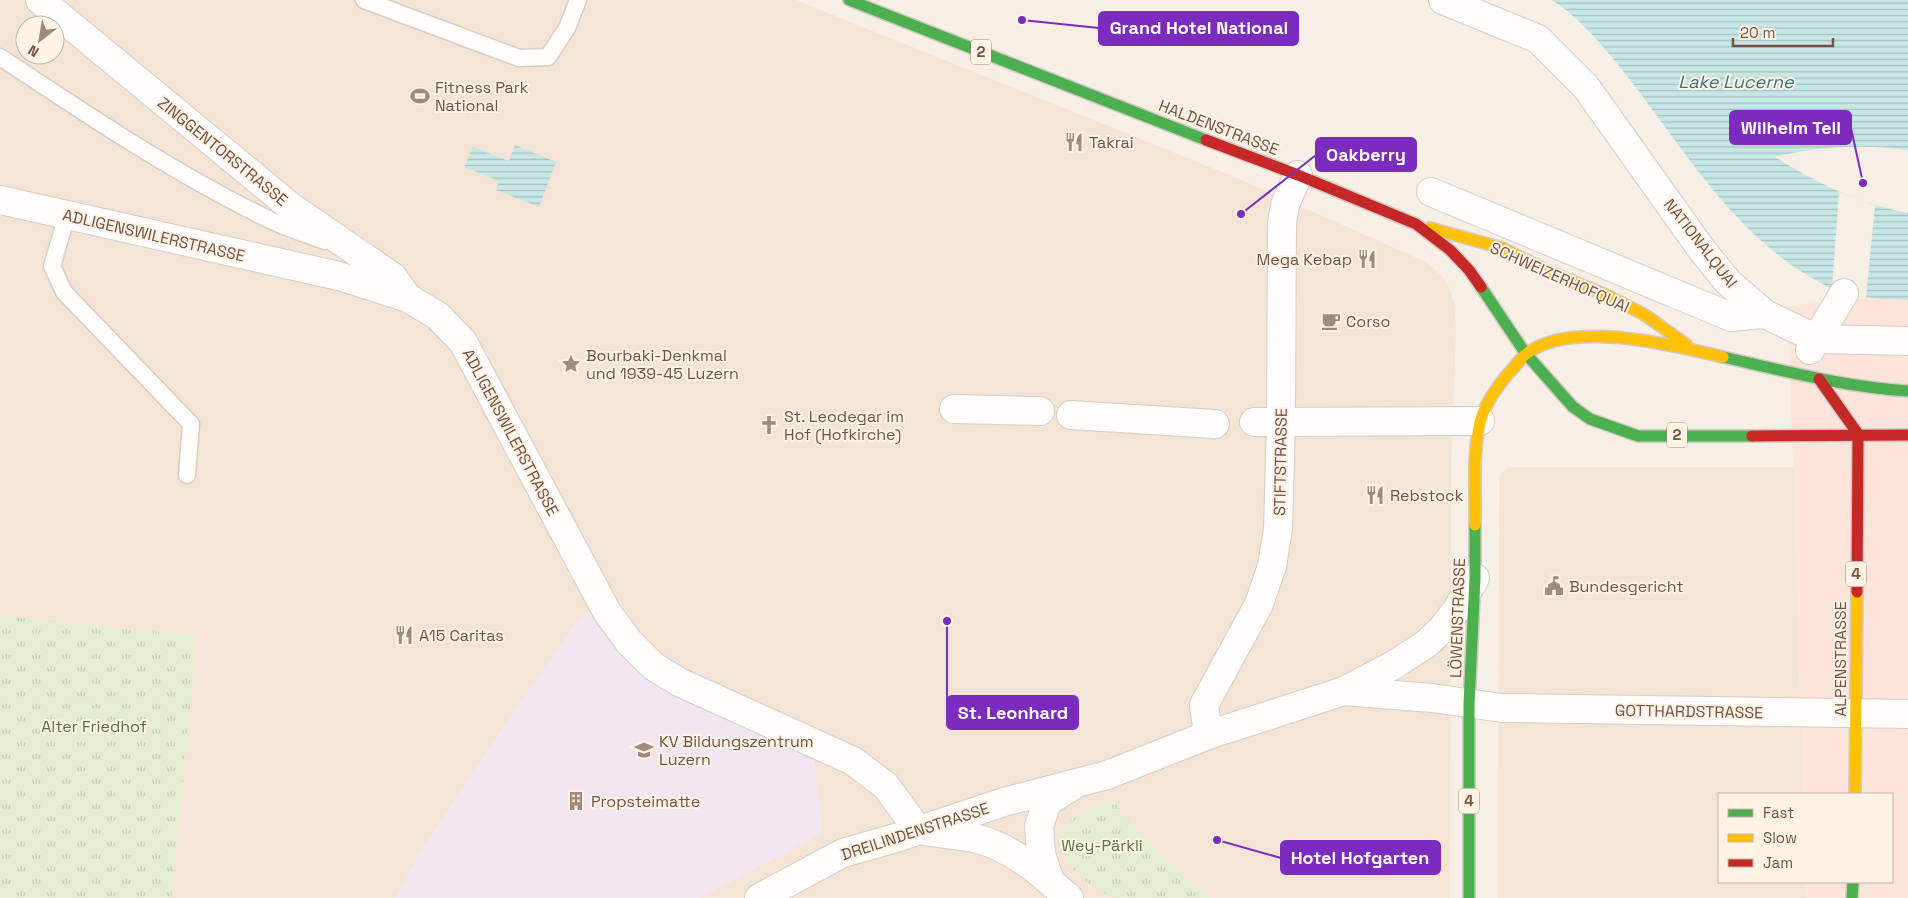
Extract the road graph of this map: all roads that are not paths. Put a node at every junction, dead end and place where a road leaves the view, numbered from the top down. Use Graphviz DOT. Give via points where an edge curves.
graph roads {
  1 [pos="40,0"];
  2 [pos="364,0"];
  3 [pos="578,0"];
  4 [pos="849,0"];
  5 [pos="1443,0"];
  6 [pos="0,57"];
  7 [pos="1298,175"];
  8 [pos="1431,192"];
  9 [pos="0,200"];
  10 [pos="67,215"];
  11 [pos="1416,224"];
  12 [pos="362,256"];
  13 [pos="1844,293"];
  14 [pos="408,298"];
  15 [pos="1765,314"];
  16 [pos="1908,341"];
  17 [pos="1814,344"];
  18 [pos="1694,350"];
  19 [pos="1526,354"];
  20 [pos="1819,380"];
  21 [pos="1908,391"];
  22 [pos="954,409"];
  23 [pos="1040,411"];
  24 [pos="1071,415"];
  25 [pos="1254,422"];
  26 [pos="1281,422"];
  27 [pos="1480,422"];
  28 [pos="1215,424"];
  29 [pos="1858,434"];
  30 [pos="1908,435"];
  31 [pos="187,475"];
  32 [pos="1475,578"];
  33 [pos="1344,691"];
  34 [pos="1469,704"];
  35 [pos="1857,713"];
  36 [pos="1908,714"];
  37 [pos="1208,735"];
  38 [pos="1078,782"];
  39 [pos="1855,793"];
  40 [pos="918,830"];
  41 [pos="1853,883"];
  42 [pos="1059,890"];
  43 [pos="760,898"];
  44 [pos="1469,898"];
  45 [pos="1852,898"];
  1 -- 12 [label="street, ZINGGENTORSTRASSE" via="290,207"];
  2 -- 3 [label="lane" via="519,58 548,57 567,28"];
  4 -- 7 [label="main road, HALDENSTRASSE / 2"];
  5 -- 15 [label="street, NATIONALQUAI" via="1538,39 1586,87 1728,282"];
  6 -- 12 [label="lane" via="187,176 270,220"];
  7 -- 11 [label="main road, HALDENSTRASSE / 2"];
  7 -- 26 [label="street, STIFTSTRASSE" via="1285,205 1282,223"];
  8 -- 15 [label="street, NATIONALQUAI" via="1731,317"];
  9 -- 10 [label="street, ADLIGENSWILERSTRASSE"];
  10 -- 14 [label="street, ADLIGENSWILERSTRASSE" via="339,276"];
  10 -- 31 [label="lane" via="52,266 64,292 191,424"];
  11 -- 18 [label="main road, SCHWEIZERHOFQUAI / 2" via="1502,248 1606,295 1645,315"];
  11 -- 19 [label="main road, HALDENSTRASSE / 2" via="1450,250 1469,270"];
  12 -- 14 [label="street, ZINGGENTORSTRASSE" via="393,277"];
  13 -- 17 [label="street"];
  14 -- 40 [label="street, ADLIGENSWILERSTRASSE" via="438,316 463,342 607,612 629,642 653,666 678,682 854,761 886,786"];
  15 -- 17 [label="street"];
  16 -- 17 [label="street"];
  18 -- 19 [label="main road, SCHWEIZERHOFQUAI / 4" via="1623,338 1580,336 1556,340"];
  18 -- 20 [label="main road, SCHWEIZERHOFQUAI / 2"];
  19 -- 27 [label="main road, LÖWENSTRASSE / 4" via="1503,380"];
  19 -- 29 [label="main road, 2" via="1573,407 1590,419 1638,436"];
  20 -- 21 [label="main road, 2"];
  20 -- 29 [label="main road"];
  22 -- 23 [label="street"];
  24 -- 28 [label="street"];
  25 -- 26 [label="street"];
  26 -- 27 [label="street"];
  26 -- 37 [label="street, STIFTSTRASSE" via="1278,529 1272,566 1259,604 1204,706"];
  27 -- 32 [label="main road, LÖWENSTRASSE / 4" via="1476,449"];
  29 -- 30 [label="main road, 2"];
  29 -- 35 [label="main road, ALPENSTRASSE / 4"];
  32 -- 33 [label="street, DREILINDENSTRASSE" via="1458,608 1426,644"];
  32 -- 34 [label="main road, LÖWENSTRASSE / 4"];
  33 -- 34 [label="street, DREILINDENSTRASSE"];
  33 -- 37 [label="street, DREILINDENSTRASSE"];
  34 -- 35 [label="street, GOTTHARDSTRASSE" via="1502,708"];
  34 -- 44 [label="main road, LÖWENSTRASSE / 4"];
  35 -- 36 [label="street, GOTTHARDSTRASSE"];
  35 -- 39 [label="main road, ALPENSTRASSE / 4"];
  37 -- 38 [label="street, DREILINDENSTRASSE"];
  38 -- 40 [label="street, DREILINDENSTRASSE"];
  38 -- 42 [label="street, DREILINDENSTRASSE" via="1047,802 1039,826 1041,854"];
  40 -- 42 [label="street" via="979,840 1007,850"];
  40 -- 43 [label="street, DREILINDENSTRASSE" via="843,853"];
  41 -- 45 [label="main road"];
}
